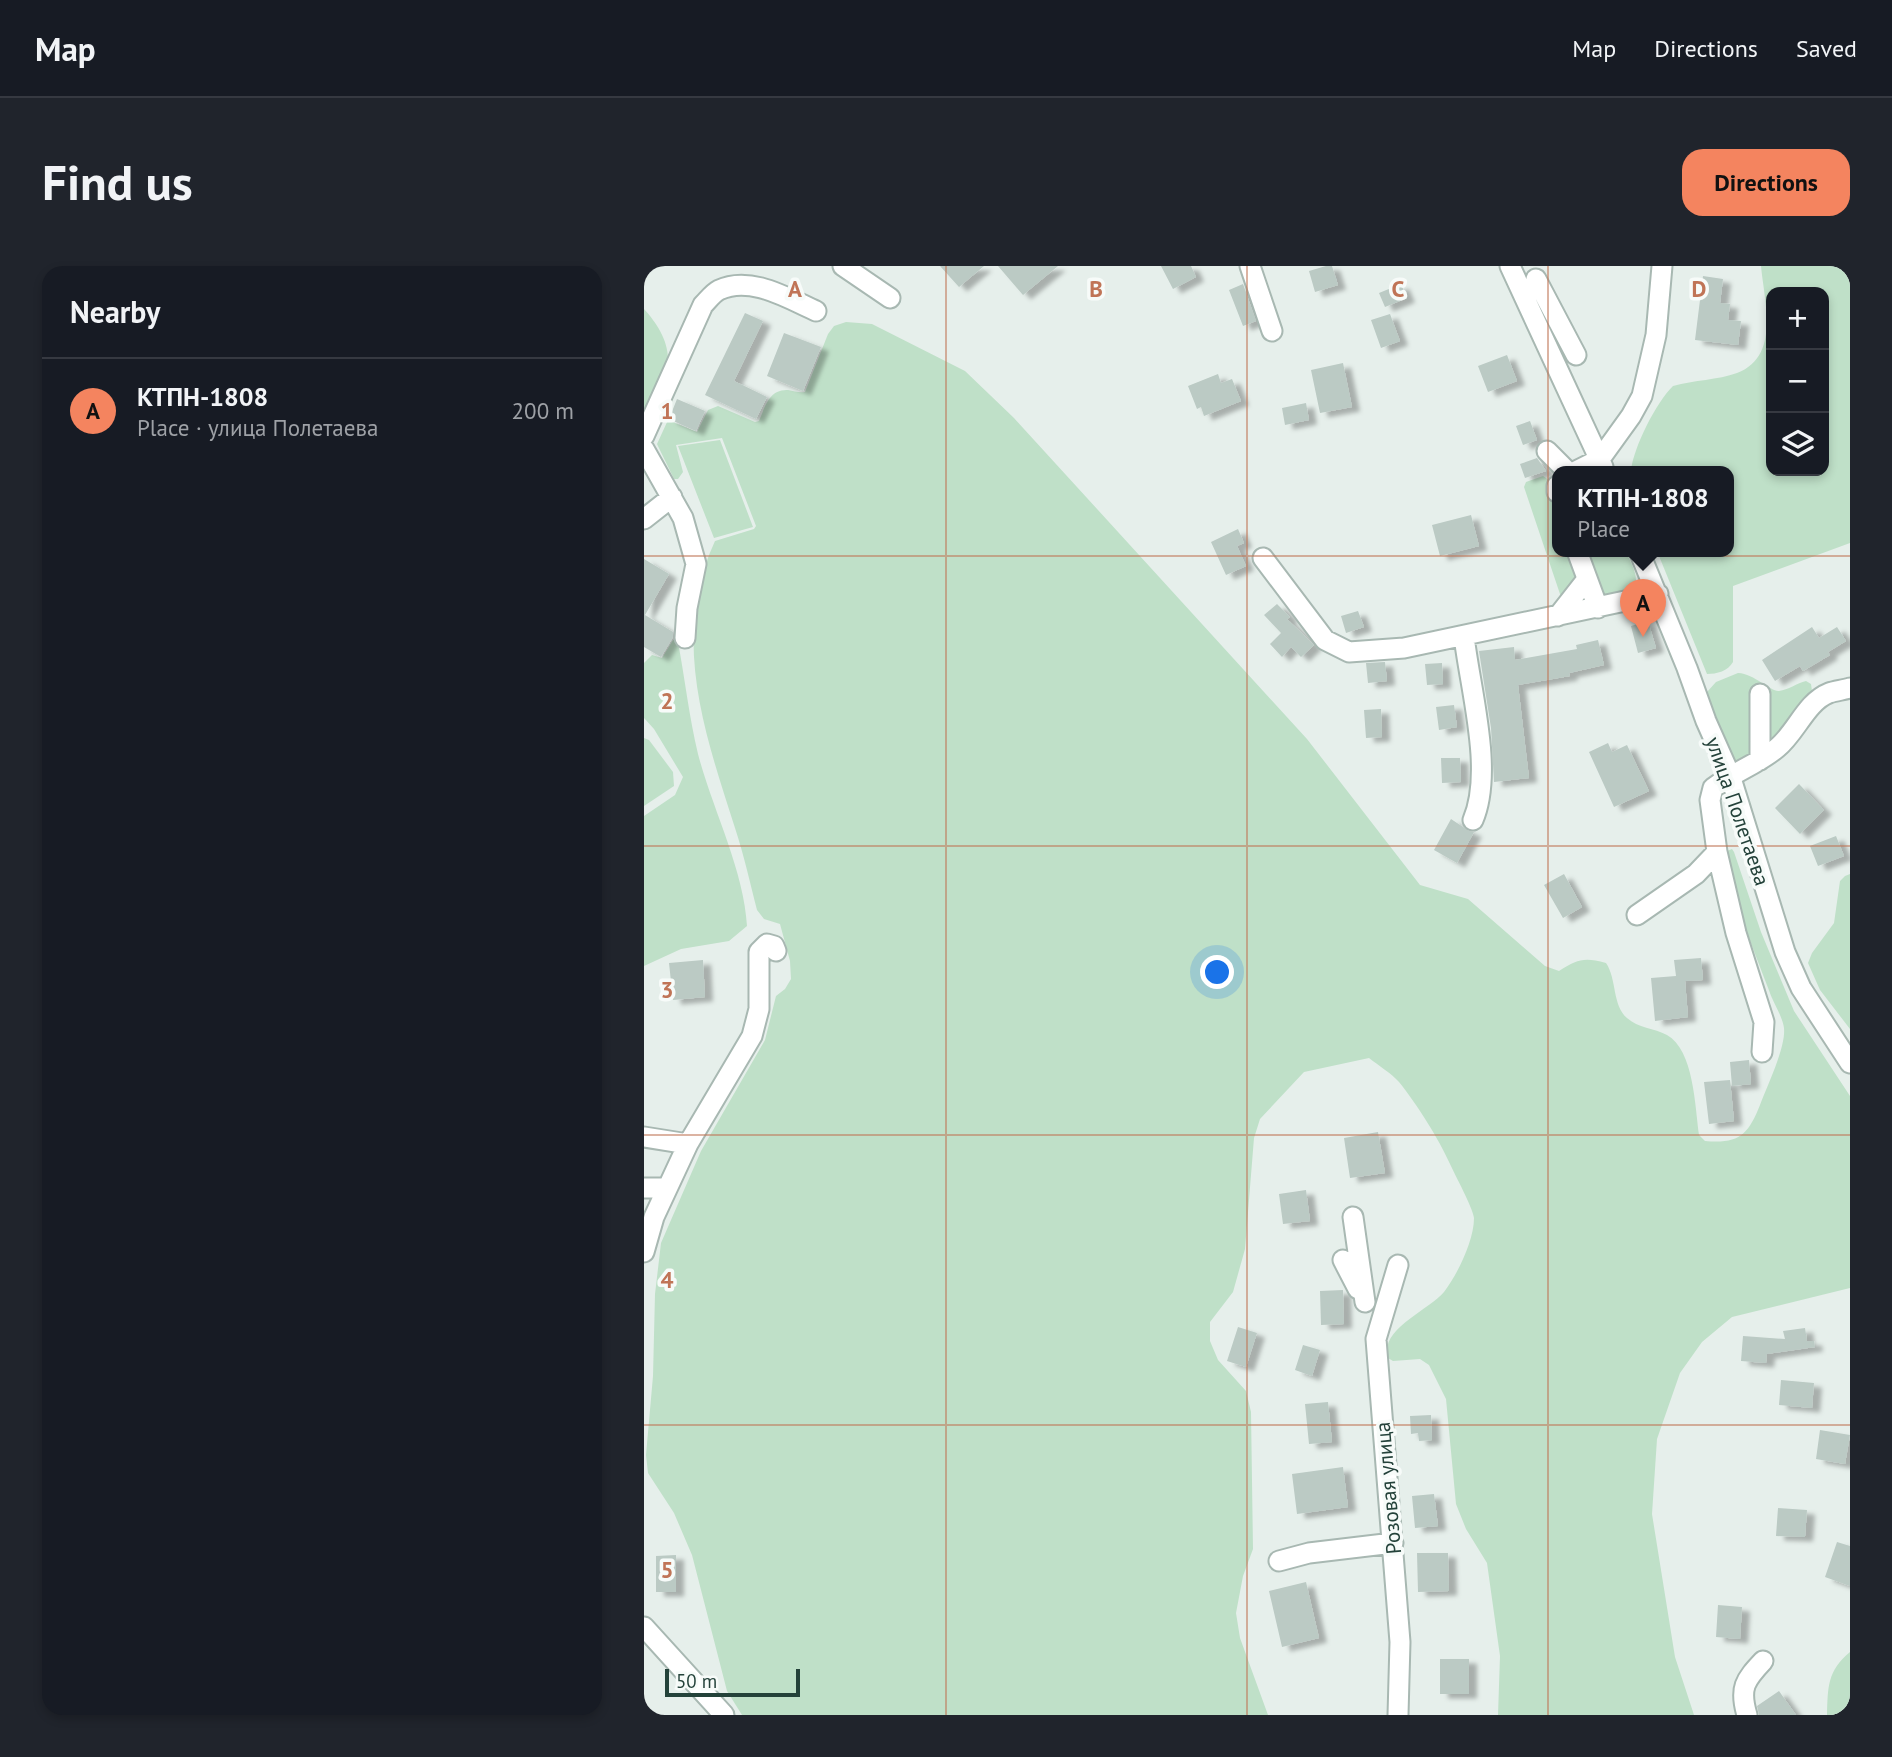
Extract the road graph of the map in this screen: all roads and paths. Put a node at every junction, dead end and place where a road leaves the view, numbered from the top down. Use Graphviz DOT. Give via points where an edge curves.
graph roads {
  1 [pos="843,266"];
  2 [pos="1250,266"];
  3 [pos="1510,266"];
  4 [pos="1662,266"];
  5 [pos="1536,279"];
  6 [pos="890,298"];
  7 [pos="816,311"];
  8 [pos="1551,329"];
  9 [pos="1272,331"];
  10 [pos="1576,355"];
  11 [pos="644,436"];
  12 [pos="644,449"];
  13 [pos="1547,451"];
  14 [pos="1602,465"];
  15 [pos="1562,466"];
  16 [pos="672,497"];
  17 [pos="644,519"];
  18 [pos="1579,557"];
  19 [pos="1642,557"];
  20 [pos="1263,558"];
  21 [pos="1587,579"];
  22 [pos="1658,594"];
  23 [pos="1598,608"];
  24 [pos="1558,616"];
  25 [pos="1464,636"];
  26 [pos="685,638"];
  27 [pos="1850,688"];
  28 [pos="1760,694"];
  29 [pos="1760,760"];
  30 [pos="1730,775"];
  31 [pos="1473,820"];
  32 [pos="1717,852"];
  33 [pos="1637,915"];
  34 [pos="776,951"];
  35 [pos="1762,1052"];
  36 [pos="1850,1063"];
  37 [pos="644,1137"];
  38 [pos="688,1144"];
  39 [pos="644,1188"];
  40 [pos="667,1188"];
  41 [pos="1353,1217"];
  42 [pos="644,1252"];
  43 [pos="1343,1260"];
  44 [pos="1398,1265"];
  45 [pos="1365,1303"];
  46 [pos="1376,1339"];
  47 [pos="1393,1543"];
  48 [pos="1279,1561"];
  49 [pos="644,1627"];
  50 [pos="1763,1661"];
  51 [pos="724,1715"];
  52 [pos="1398,1715"];
  53 [pos="1747,1715"];
  1 -- 6 [label="street"];
  2 -- 9 [label="street"];
  3 -- 8 [label="street"];
  4 -- 14 [label="street" via="1656,335 1642,396"];
  5 -- 8 [label="street"];
  7 -- 11 [label="street" via="750,285 717,290 703,305"];
  8 -- 10 [label="street"];
  8 -- 14 [label="street"];
  12 -- 16 [label="street"];
  13 -- 15 [label="street"];
  16 -- 17 [label="street"];
  16 -- 26 [label="street" via="696,564"];
  18 -- 21 [label="street"];
  19 -- 22 [label="street, улица Полетаева"];
  20 -- 25 [label="street" via="1325,640 1349,652 1377,652"];
  21 -- 23 [label="street"];
  21 -- 24 [label="street"];
  22 -- 23 [label="street"];
  22 -- 30 [label="street, улица Полетаева"];
  23 -- 24 [label="street"];
  24 -- 25 [label="street"];
  25 -- 31 [label="street" via="1482,764 1479,805"];
  27 -- 29 [label="street" via="1827,694 1815,703 1778,748"];
  28 -- 29 [label="street"];
  29 -- 30 [label="street"];
  30 -- 32 [label="street" via="1713,788 1710,800"];
  30 -- 36 [label="street, улица Полетаева" via="1785,952 1801,988"];
  32 -- 33 [label="street" via="1696,874"];
  32 -- 35 [label="street" via="1764,1022"];
  34 -- 38 [label="street" via="767,944 759,951 759,1009 752,1036"];
  37 -- 38 [label="street"];
  38 -- 40 [label="street"];
  39 -- 40 [label="street"];
  40 -- 42 [label="street"];
  41 -- 45 [label="street"];
  43 -- 45 [label="street"];
  44 -- 46 [label="street, Розовая улица"];
  45 -- 46 [label="street"];
  46 -- 47 [label="street, Розовая улица"];
  47 -- 48 [label="street"];
  47 -- 52 [label="street, Розовая улица" via="1400,1642"];
  49 -- 51 [label="street"];
  50 -- 53 [label="street" via="1744,1685"];
}
